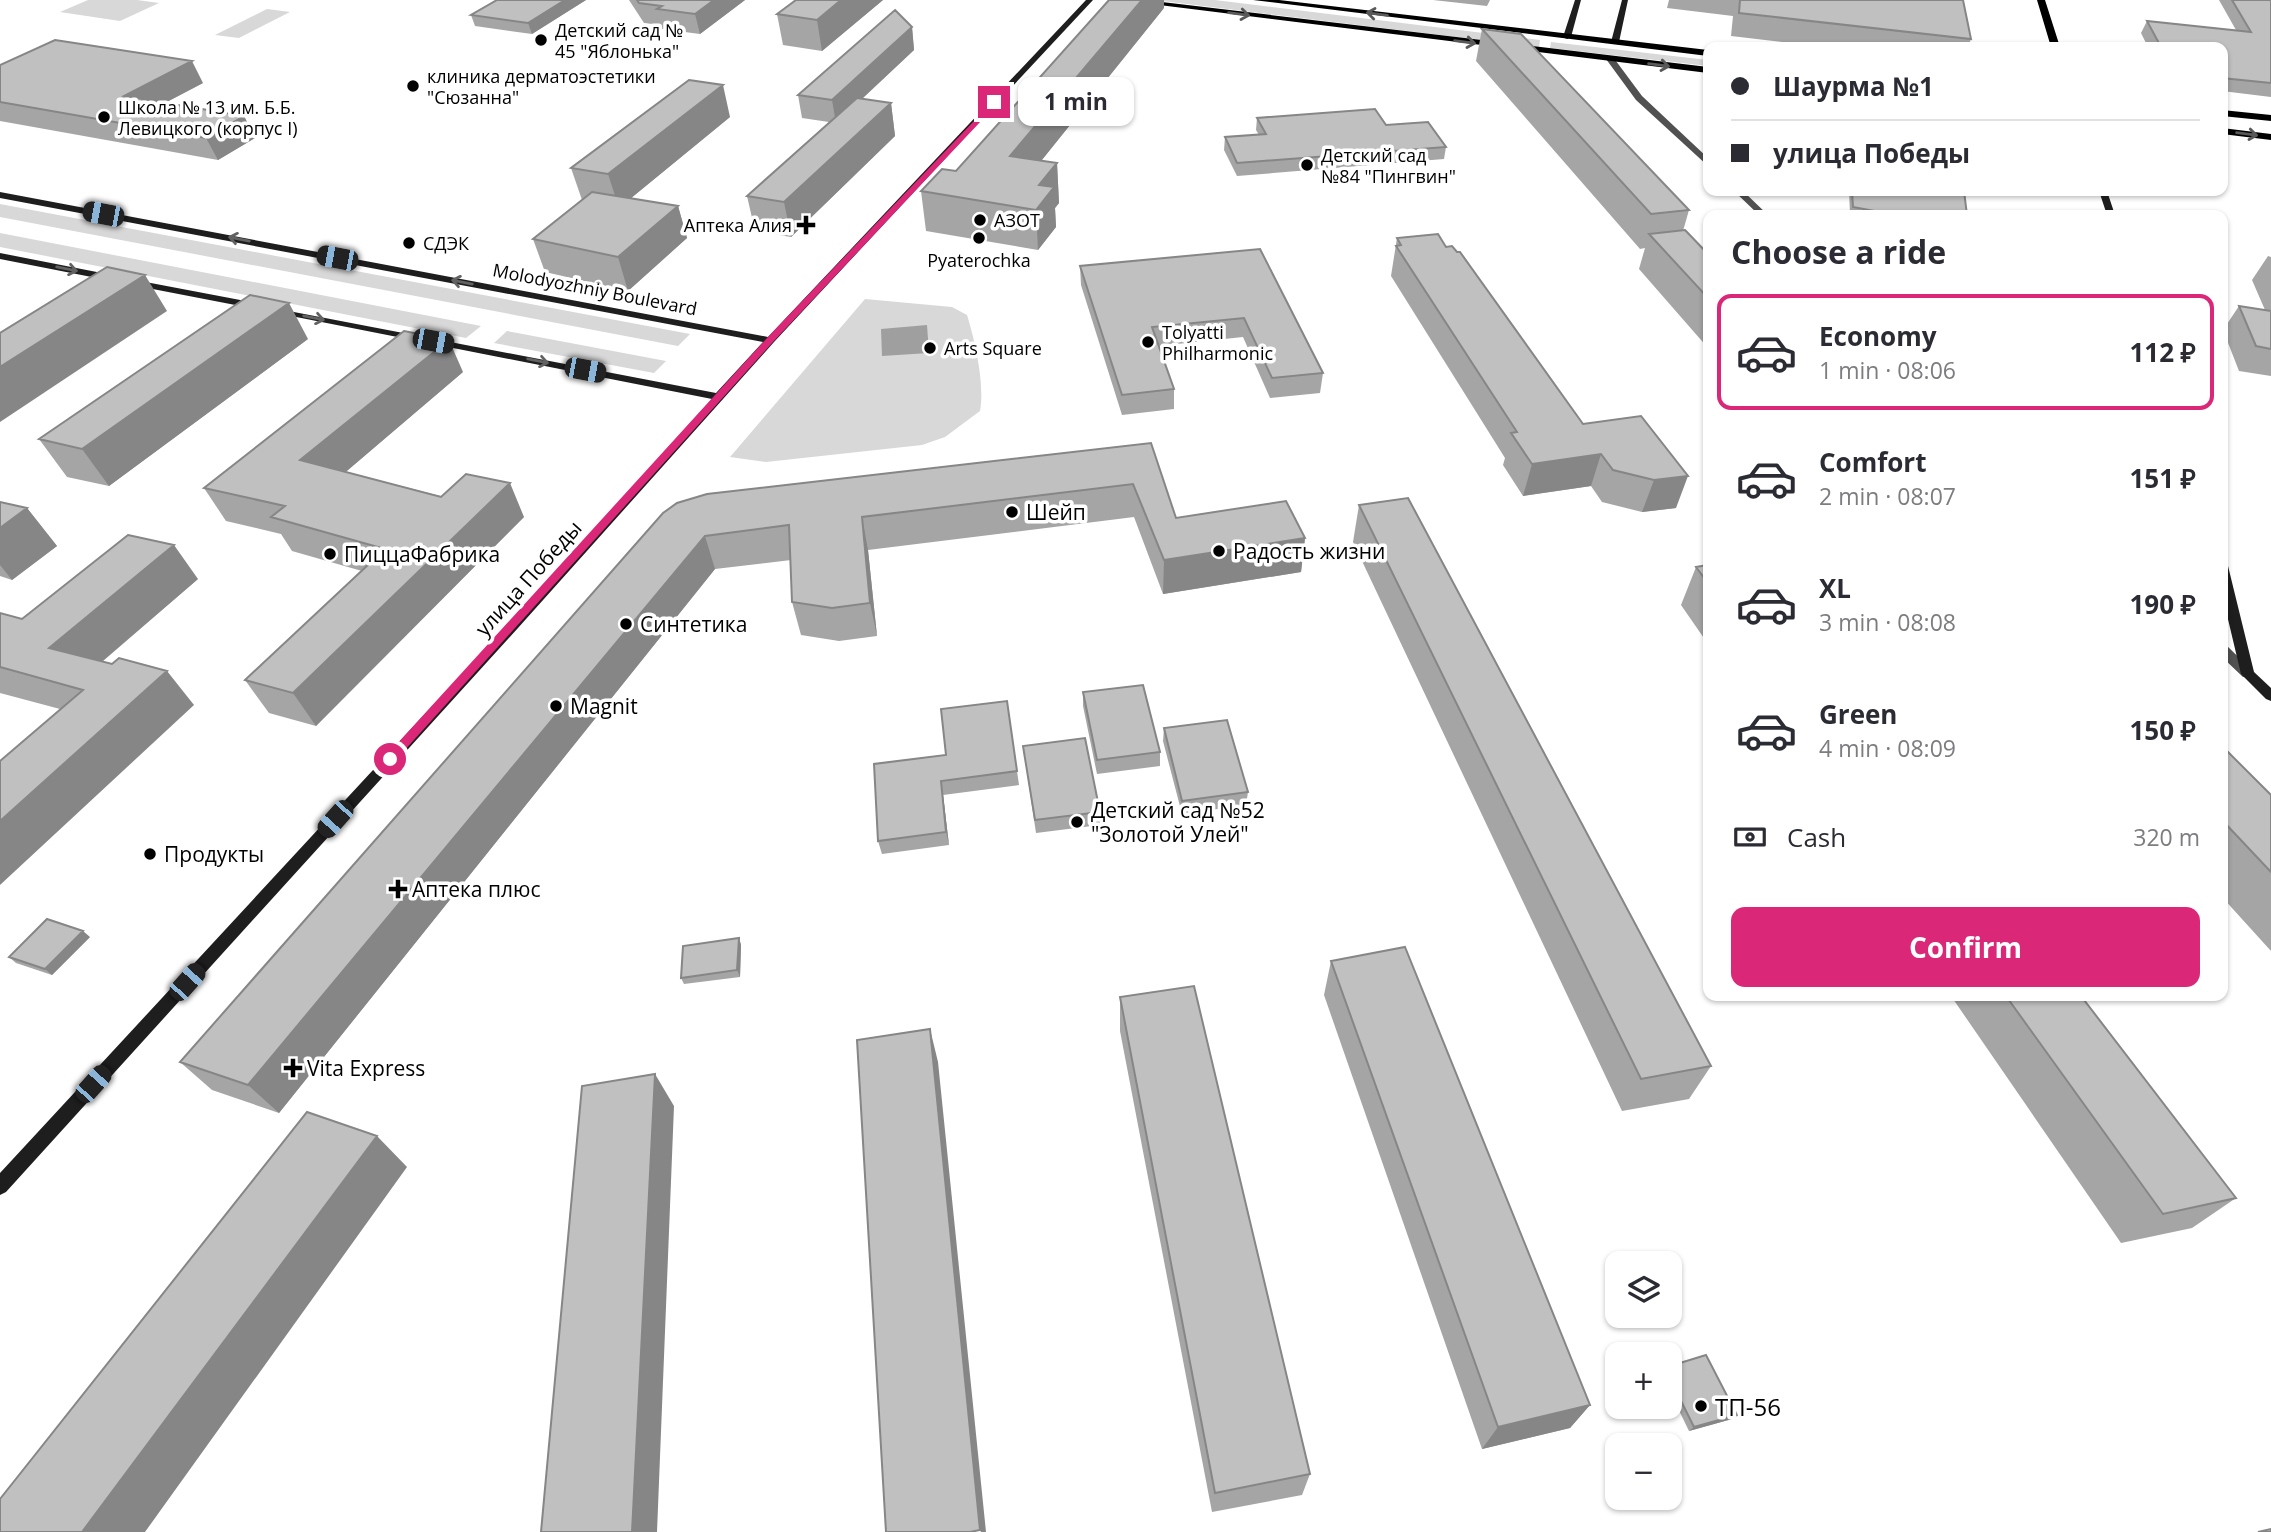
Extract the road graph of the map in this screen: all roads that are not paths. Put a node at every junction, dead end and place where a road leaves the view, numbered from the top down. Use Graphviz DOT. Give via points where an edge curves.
graph roads {
  1 [pos="1090,0"];
  2 [pos="1123,0"];
  3 [pos="1258,0"];
  4 [pos="1578,0"];
  5 [pos="1625,0"];
  6 [pos="2041,0"];
  7 [pos="1567,37"];
  8 [pos="1615,42"];
  9 [pos="2054,42"];
  10 [pos="1703,52"];
  11 [pos="1609,59"];
  12 [pos="1703,69"];
  13 [pos="2228,114"];
  14 [pos="2271,118"];
  15 [pos="2228,132"];
  16 [pos="2271,137"];
  17 [pos="1703,158"];
  18 [pos="0,195"];
  19 [pos="1743,196"];
  20 [pos="1759,210"];
  21 [pos="0,256"];
  22 [pos="770,340"];
  23 [pos="720,397"];
  24 [pos="2228,591"];
  25 [pos="2228,655"];
  26 [pos="2248,674"];
  27 [pos="2271,696"];
  28 [pos="0,1186"];
  1 -- 22 [label="main road, улица Победы"];
  2 -- 11 [label="main road, one-way"];
  7 -- 3 [label="main road, one-way"];
  4 -- 7 [label="main road"];
  5 -- 8 [label="main road"];
  6 -- 9 [label="main road"];
  7 -- 8 [label="main road"];
  8 -- 10 [label="main road"];
  11 -- 12 [label="main road, one-way"];
  11 -- 17 [label="street" via="1639,98"];
  13 -- 14 [label="main road"];
  15 -- 16 [label="main road, one-way"];
  22 -- 18 [label="main road, Molodyozhniy Boulevard, one-way"];
  19 -- 20 [label="street"];
  21 -- 23 [label="main road, one-way"];
  22 -- 23 [label="main road, улица Победы"];
  23 -- 28 [label="main road, улица Победы"];
  24 -- 26 [label="main road"];
  25 -- 26 [label="street"];
  26 -- 27 [label="main road"];
}
